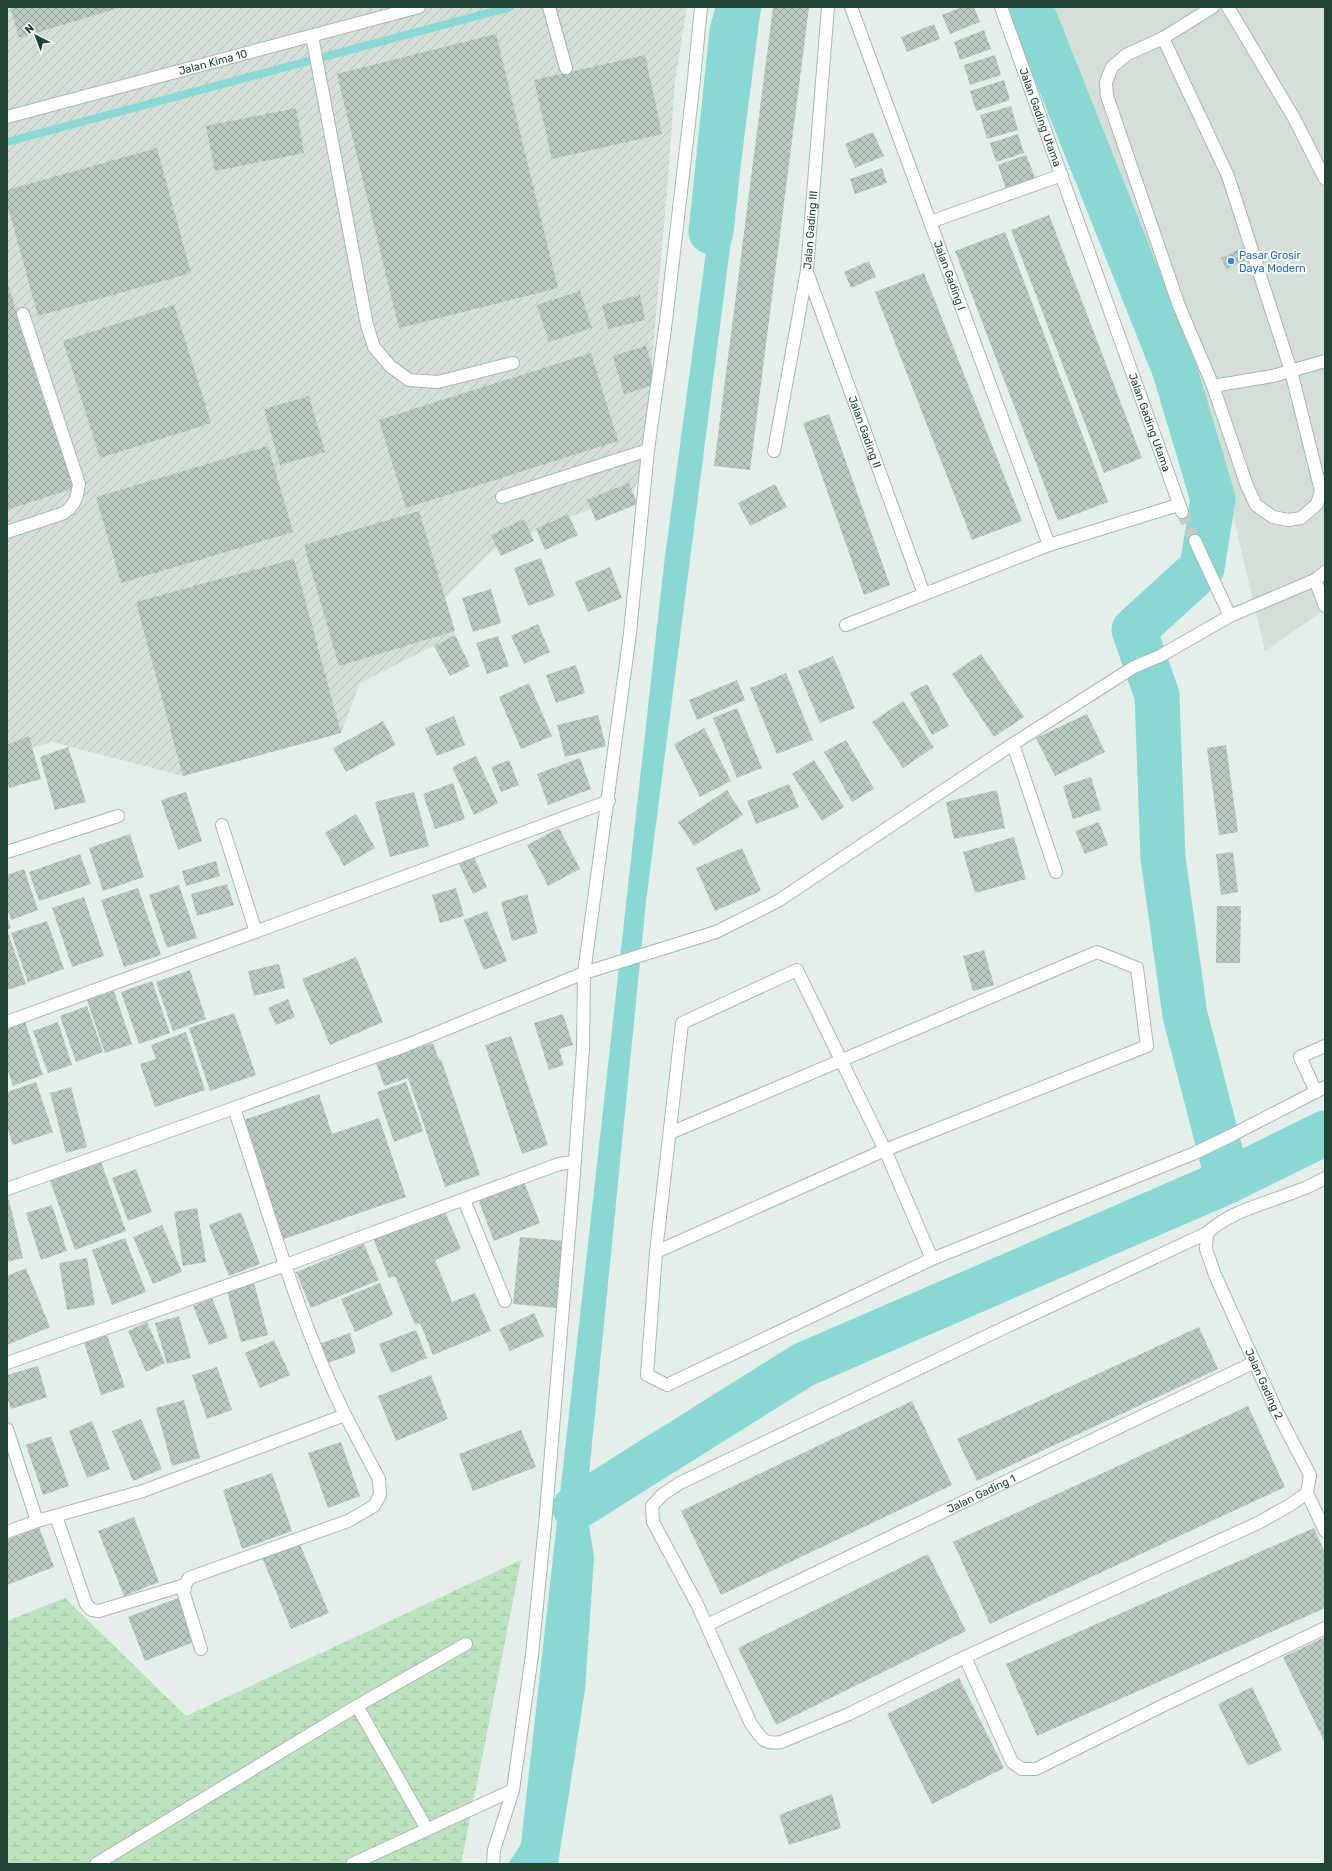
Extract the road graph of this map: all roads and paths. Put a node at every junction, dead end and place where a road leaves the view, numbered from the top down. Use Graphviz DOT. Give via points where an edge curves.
graph roads {
  1 [pos="419,7"];
  2 [pos="549,7"];
  3 [pos="701,7"];
  4 [pos="828,7"];
  5 [pos="851,7"];
  6 [pos="1001,7"];
  7 [pos="1212,7"];
  8 [pos="1228,7"];
  9 [pos="390,11"];
  10 [pos="312,36"];
  11 [pos="1162,38"];
  12 [pos="566,68"];
  13 [pos="7,117"];
  14 [pos="1062,175"];
  15 [pos="1325,180"];
  16 [pos="930,222"];
  17 [pos="807,270"];
  18 [pos="23,314"];
  19 [pos="1325,361"];
  20 [pos="513,363"];
  21 [pos="1291,371"];
  22 [pos="1213,386"];
  23 [pos="648,450"];
  24 [pos="774,451"];
  25 [pos="502,497"];
  26 [pos="7,532"];
  27 [pos="1195,541"];
  28 [pos="1049,545"];
  29 [pos="1325,572"];
  30 [pos="1315,580"];
  31 [pos="924,594"];
  32 [pos="1325,606"];
  33 [pos="1230,616"];
  34 [pos="846,625"];
  35 [pos="1014,744"];
  36 [pos="608,801"];
  37 [pos="118,816"];
  38 [pos="222,826"];
  39 [pos="7,852"];
  40 [pos="1056,872"];
  41 [pos="256,932"];
  42 [pos="584,973"];
  43 [pos="7,1022"];
  44 [pos="1325,1046"];
  45 [pos="841,1059"];
  46 [pos="1321,1090"];
  47 [pos="234,1108"];
  48 [pos="670,1133"];
  49 [pos="885,1150"];
  50 [pos="574,1162"];
  51 [pos="1325,1178"];
  52 [pos="7,1189"];
  53 [pos="464,1200"];
  54 [pos="1207,1233"];
  55 [pos="656,1252"];
  56 [pos="932,1259"];
  57 [pos="286,1265"];
  58 [pos="505,1302"];
  59 [pos="1255,1362"];
  60 [pos="7,1363"];
  61 [pos="345,1415"];
  62 [pos="7,1429"];
  63 [pos="1307,1493"];
  64 [pos="56,1516"];
  65 [pos="37,1521"];
  66 [pos="1325,1531"];
  67 [pos="7,1532"];
  68 [pos="185,1584"];
  69 [pos="707,1624"];
  70 [pos="1325,1628"];
  71 [pos="466,1644"];
  72 [pos="201,1648"];
  73 [pos="965,1657"];
  74 [pos="357,1706"];
  75 [pos="513,1790"];
  76 [pos="427,1829"];
  77 [pos="96,1864"];
  78 [pos="352,1864"];
  79 [pos="493,1864"];
  1 -- 9 [label="street, Jalan Kima 10"];
  2 -- 12 [label="street"];
  3 -- 23 [label="street" via="666,321"];
  4 -- 17 [label="street, Jalan Gading III"];
  5 -- 16 [label="street, Jalan Gading I"];
  6 -- 14 [label="street, Jalan Gading Utama"];
  7 -- 11 [label="street"];
  8 -- 15 [label="street" via="1294,118"];
  9 -- 10 [label="street, Jalan Kima 10"];
  10 -- 13 [label="street, Jalan Kima 10"];
  10 -- 20 [label="street" via="367,325 374,347 390,366 409,380 438,382"];
  11 -- 21 [label="street" via="1228,176"];
  11 -- 22 [label="street" via="1126,55 1112,67 1106,82 1107,96 1179,306"];
  14 -- 16 [label="street"];
  14 -- 28 [label="street, Jalan Gading Utama" via="1180,508"];
  16 -- 28 [label="street, Jalan Gading I"];
  17 -- 24 [label="street, Jalan Gading III"];
  17 -- 31 [label="street, Jalan Gading II"];
  18 -- 26 [label="street" via="79,484 77,498 64,513"];
  19 -- 21 [label="street"];
  21 -- 22 [label="street"];
  21 -- 22 [label="street" via="1321,491 1317,504 1301,518 1288,520 1272,517 1256,505 1247,486"];
  23 -- 25 [label="street"];
  23 -- 36 [label="street" via="630,633"];
  27 -- 33 [label="street"];
  28 -- 31 [label="street, Jalan Gading Utama"];
  29 -- 30 [label="street"];
  30 -- 32 [label="street"];
  30 -- 33 [label="street"];
  31 -- 34 [label="street, Jalan Gading Utama"];
  33 -- 35 [label="street" via="1160,656 1134,666"];
  35 -- 40 [label="street"];
  35 -- 42 [label="street" via="778,901 716,932"];
  36 -- 41 [label="street"];
  36 -- 42 [label="street"];
  37 -- 39 [label="street"];
  38 -- 41 [label="street"];
  41 -- 43 [label="street"];
  42 -- 47 [label="street" via="407,1045"];
  42 -- 50 [label="street" via="583,1048"];
  44 -- 46 [label="street" via="1300,1057"];
  45 -- 48 [label="street"];
  45 -- 48 [label="street" via="797,970 682,1023"];
  45 -- 49 [label="street"];
  45 -- 49 [label="street" via="1097,952 1137,968 1147,1046"];
  46 -- 56 [label="street" via="1232,1136"];
  47 -- 52 [label="street"];
  47 -- 57 [label="street"];
  48 -- 55 [label="street"];
  49 -- 55 [label="street"];
  49 -- 56 [label="street"];
  50 -- 53 [label="street" via="559,1164"];
  50 -- 75 [label="street" via="545,1525 532,1655"];
  51 -- 54 [label="street" via="1298,1191 1237,1213"];
  53 -- 57 [label="street"];
  53 -- 58 [label="street"];
  54 -- 59 [label="street, Jalan Gading 2" via="1206,1249"];
  54 -- 69 [label="street" via="680,1483 662,1495 652,1506 653,1522"];
  55 -- 56 [label="street" via="647,1375 667,1385"];
  57 -- 60 [label="street"];
  57 -- 61 [label="street" via="310,1332"];
  59 -- 63 [label="street, Jalan Gading 2" via="1277,1412 1310,1475"];
  59 -- 69 [label="street, Jalan Gading 1"];
  61 -- 64 [label="street" via="143,1491"];
  61 -- 68 [label="street" via="379,1479 380,1495 374,1506 348,1521 190,1578"];
  62 -- 65 [label="street"];
  63 -- 66 [label="street"];
  63 -- 73 [label="street" via="1258,1523"];
  64 -- 65 [label="street"];
  64 -- 68 [label="street" via="86,1604 92,1610 99,1611"];
  65 -- 67 [label="street"];
  68 -- 72 [label="street" via="184,1594"];
  69 -- 73 [label="street" via="751,1724 764,1741 771,1744 849,1714"];
  70 -- 73 [label="street" via="1036,1769 1022,1770 1012,1762"];
  71 -- 74 [label="street"];
  74 -- 76 [label="street"];
  74 -- 77 [label="street"];
  75 -- 76 [label="street"];
  75 -- 79 [label="street" via="494,1850"];
  76 -- 78 [label="street"];
}
